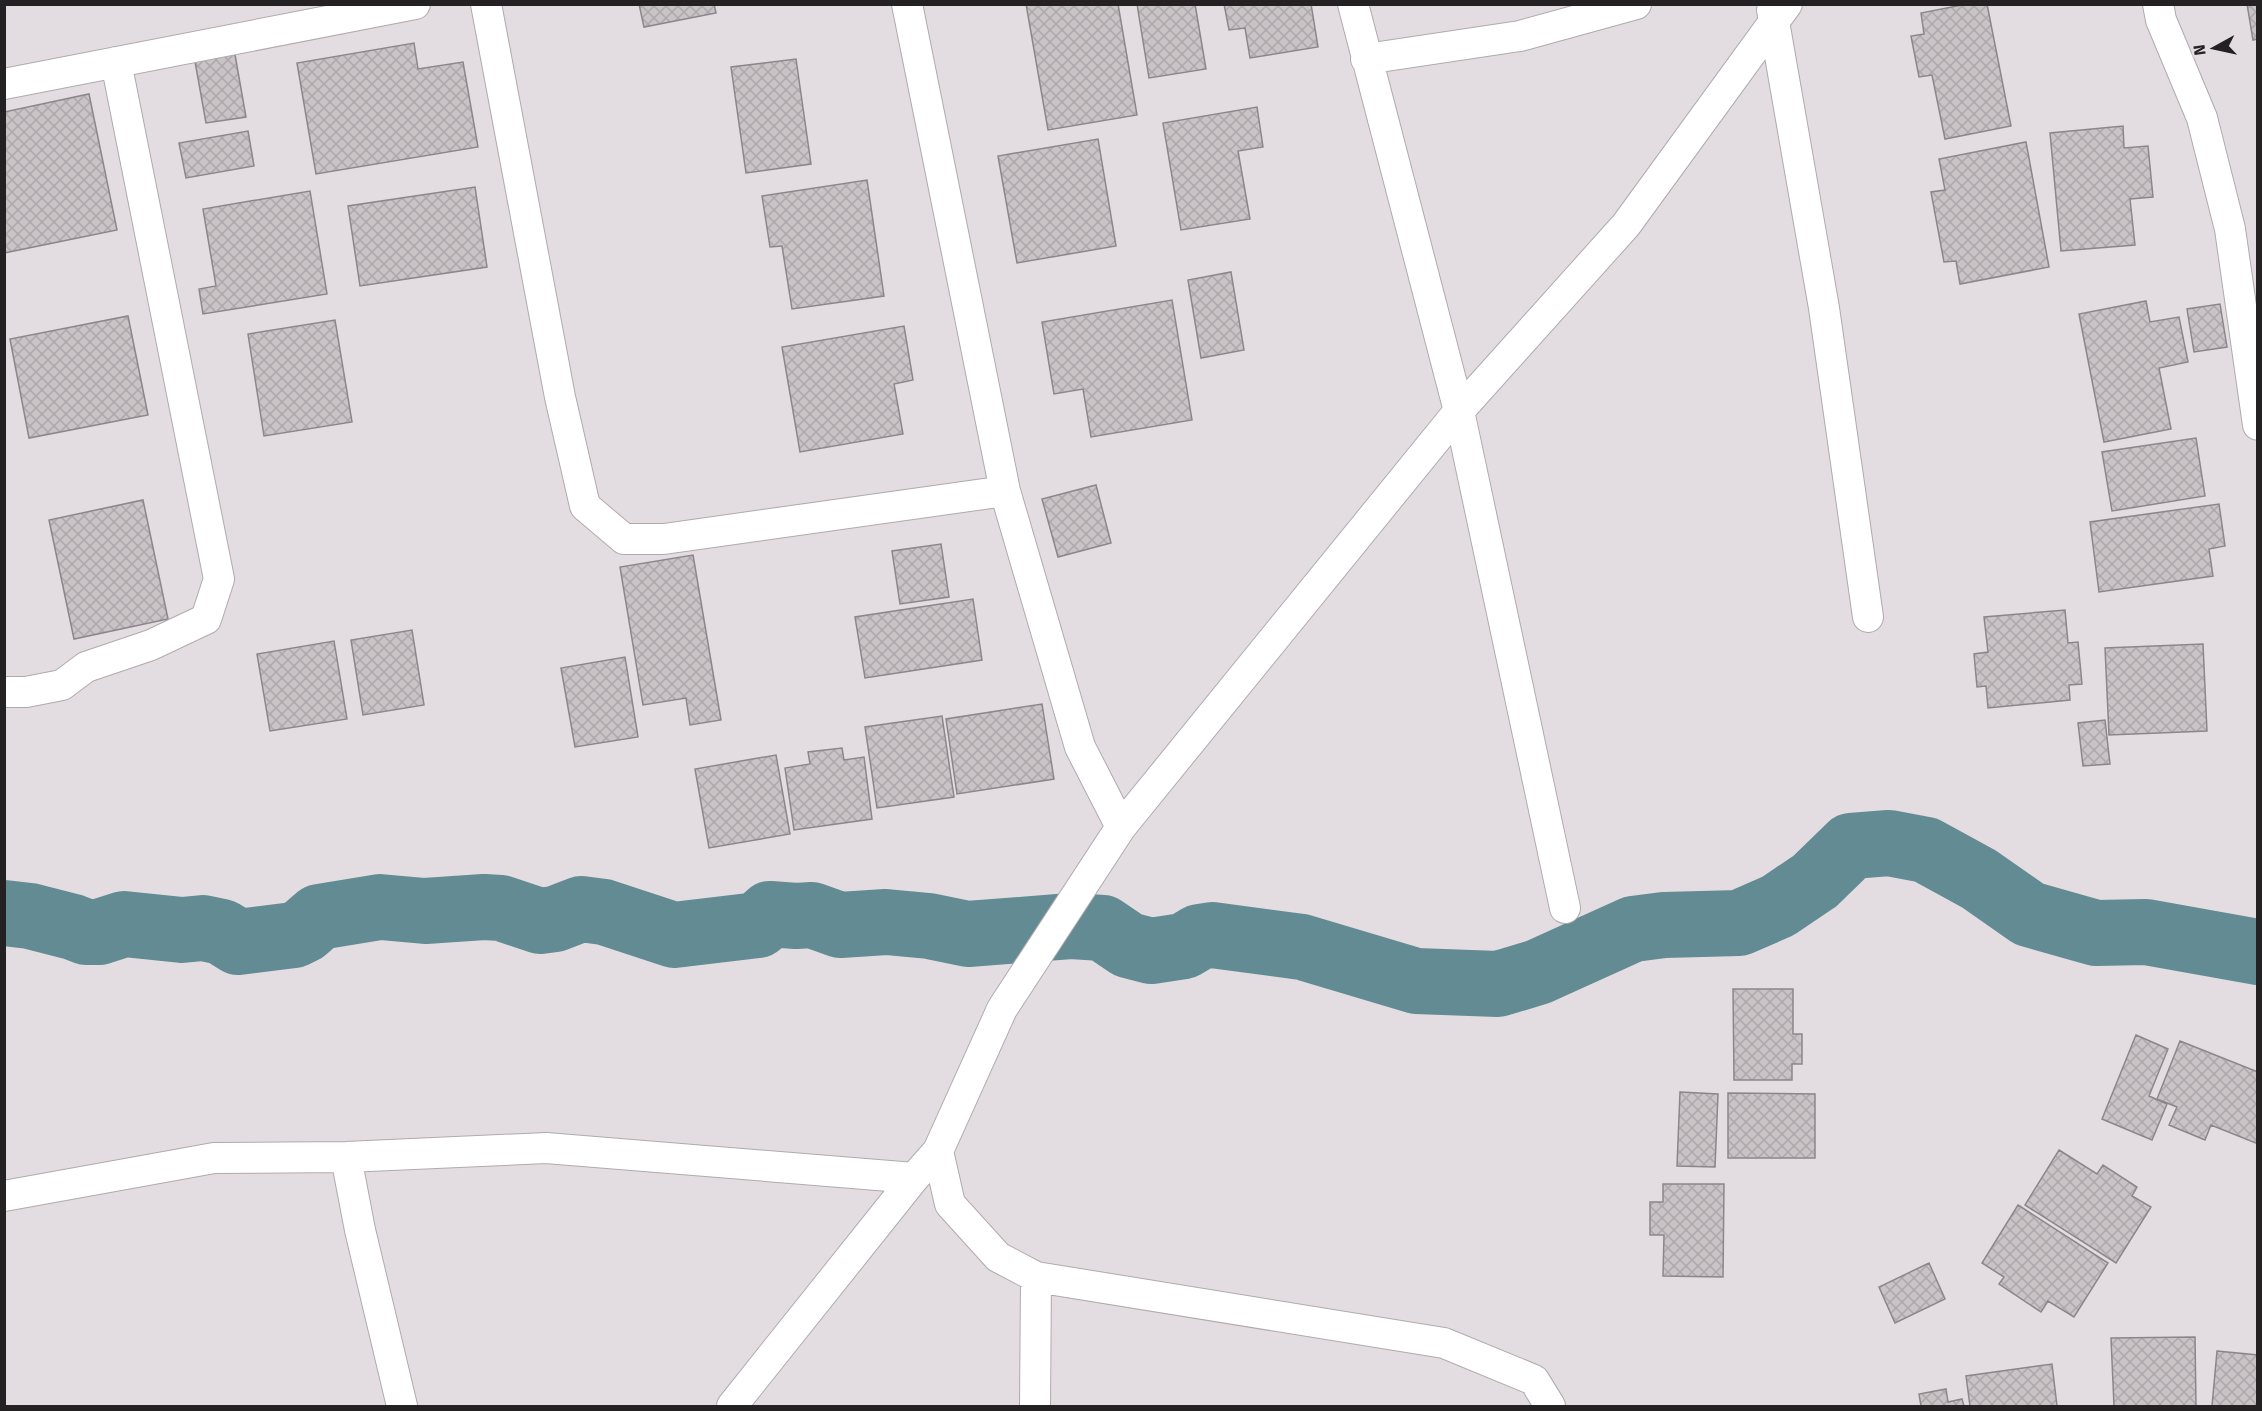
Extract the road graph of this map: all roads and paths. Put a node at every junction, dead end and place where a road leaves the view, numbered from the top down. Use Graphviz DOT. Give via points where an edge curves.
graph roads {
  1 [pos="415,4"];
  2 [pos="486,4"];
  3 [pos="907,4"];
  4 [pos="1353,4"];
  5 [pos="1636,4"];
  6 [pos="2158,4"];
  7 [pos="1777,10"];
  8 [pos="1366,59"];
  9 [pos="116,62"];
  10 [pos="4,84"];
  11 [pos="1459,411"];
  12 [pos="2258,425"];
  13 [pos="1005,491"];
  14 [pos="1868,617"];
  15 [pos="4,692"];
  16 [pos="1121,827"];
  17 [pos="1565,908"];
  18 [pos="938,1151"];
  19 [pos="346,1157"];
  20 [pos="914,1178"];
  21 [pos="4,1196"];
  22 [pos="1036,1277"];
  23 [pos="402,1407"];
  24 [pos="732,1407"];
  25 [pos="1035,1407"];
  26 [pos="1550,1407"];
  1 -- 9 [label="street"];
  2 -- 13 [label="street" via="560,397 585,506 624,539 664,539"];
  3 -- 13 [label="street"];
  4 -- 8 [label="street"];
  5 -- 8 [label="street" via="1520,36"];
  6 -- 12 [label="street" via="2202,118 2230,229"];
  7 -- 11 [label="street" via="1626,225"];
  7 -- 14 [label="street"];
  8 -- 11 [label="street"];
  9 -- 10 [label="street"];
  9 -- 15 [label="street" via="219,579 206,619 151,645 87,667 62,685"];
  11 -- 16 [label="street"];
  11 -- 17 [label="street"];
  13 -- 16 [label="street" via="1080,747"];
  16 -- 18 [label="street" via="1002,1009"];
  18 -- 20 [label="street"];
  18 -- 22 [label="street" via="950,1204 998,1257"];
  19 -- 20 [label="street" via="546,1148"];
  19 -- 21 [label="street" via="214,1158"];
  19 -- 23 [label="street"];
  20 -- 24 [label="street"];
  22 -- 25 [label="street"];
  22 -- 26 [label="street" via="1444,1343 1534,1380"];
}
